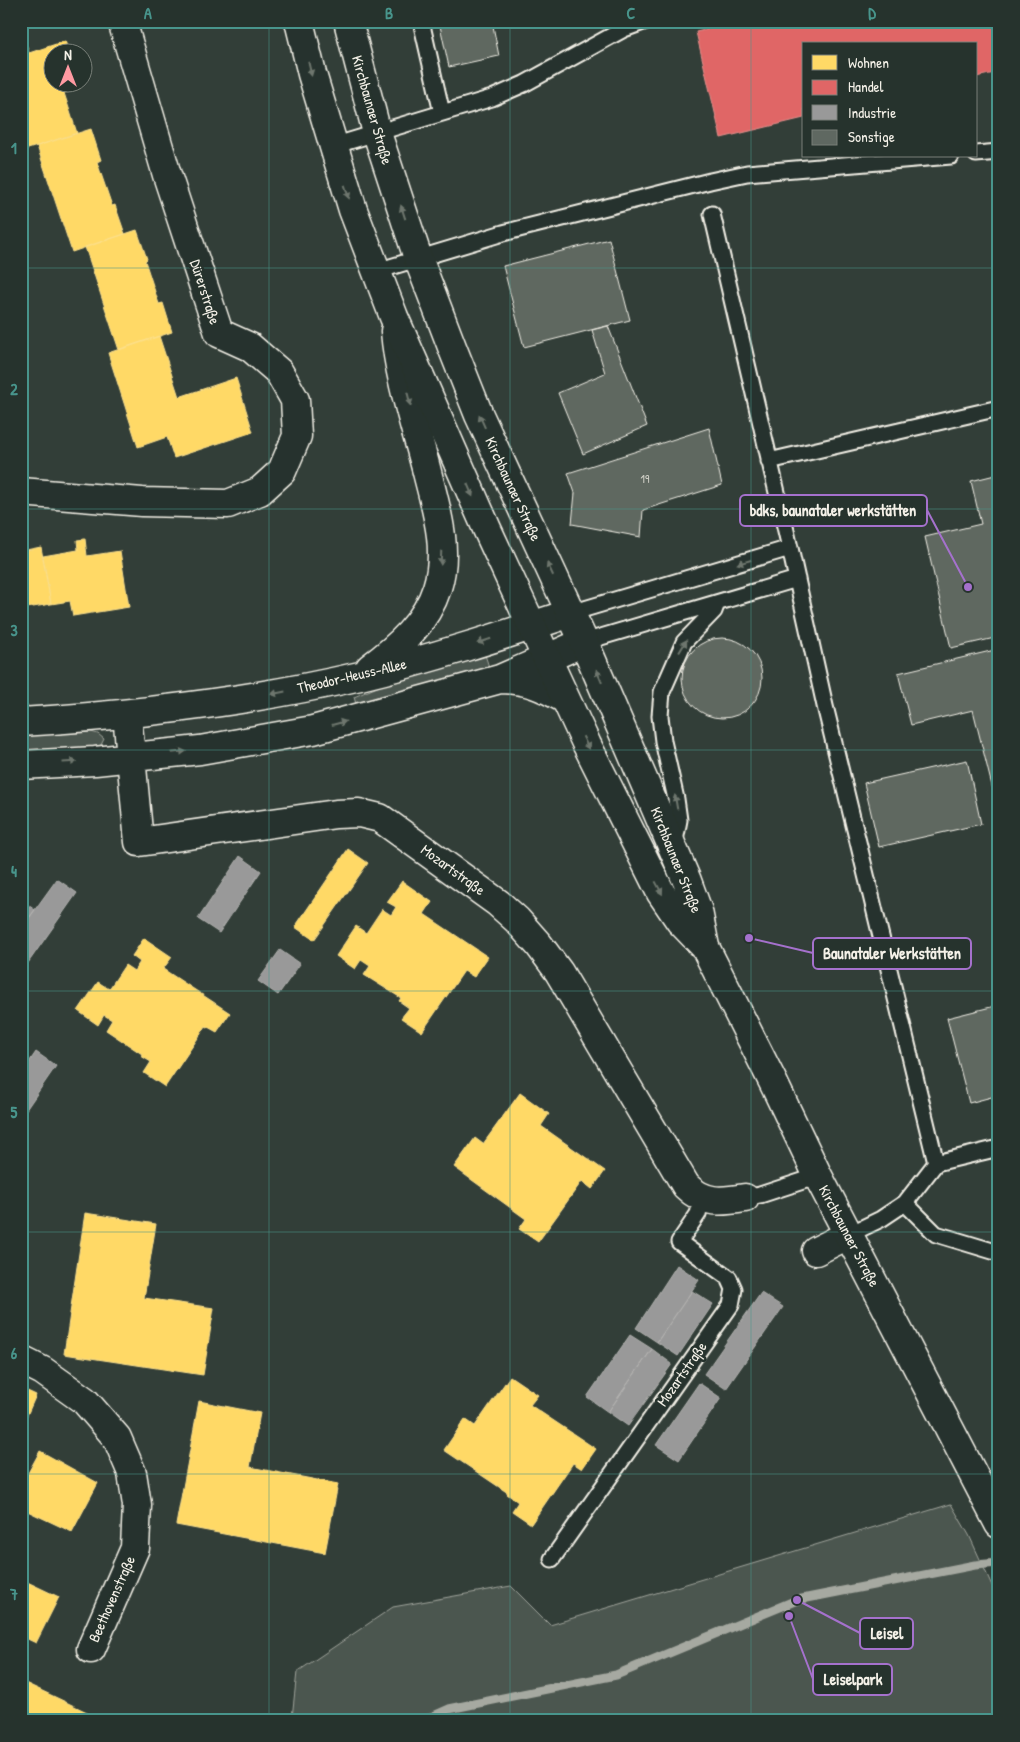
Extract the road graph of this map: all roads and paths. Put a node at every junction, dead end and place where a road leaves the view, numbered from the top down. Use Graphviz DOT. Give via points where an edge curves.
graph roads {
  1 [pos="122,21"];
  2 [pos="299,21"];
  3 [pos="348,21"];
  4 [pos="421,21"];
  5 [pos="641,22"];
  6 [pos="442,113"];
  7 [pos="377,133"];
  8 [pos="332,146"];
  9 [pos="999,152"];
  10 [pos="978,154"];
  11 [pos="927,158"];
  12 [pos="712,214"];
  13 [pos="418,258"];
  14 [pos="376,271"];
  15 [pos="394,317"];
  16 [pos="999,408"];
  17 [pos="769,461"];
  18 [pos="21,492"];
  19 [pos="790,548"];
  20 [pos="797,579"];
  21 [pos="717,603"];
  22 [pos="571,613"];
  23 [pos="531,626"];
  24 [pos="584,642"];
  25 [pos="546,659"];
  26 [pos="360,676"];
  27 [pos="500,679"];
  28 [pos="565,699"];
  29 [pos="127,714"];
  30 [pos="21,722"];
  31 [pos="131,758"];
  32 [pos="21,765"];
  33 [pos="673,850"];
  34 [pos="705,947"];
  35 [pos="999,1148"];
  36 [pos="936,1163"];
  37 [pos="818,1176"];
  38 [pos="702,1198"];
  39 [pos="745,1198"];
  40 [pos="905,1203"];
  41 [pos="848,1235"];
  42 [pos="816,1250"];
  43 [pos="999,1253"];
  44 [pos="21,1360"];
  45 [pos="996,1519"];
  46 [pos="552,1558"];
  47 [pos="91,1649"];
  1 -- 18 [label="street, Dürerstraße" via="167,175 219,333 250,347 279,372 295,400 297,436 282,471 260,491 228,504 142,502"];
  2 -- 8 [label="street, Kirchbaunaer Straße, one-way"];
  3 -- 7 [label="street, Kirchbaunaer Straße"];
  4 -- 6 [label="lane"];
  5 -- 6 [label="lane" via="524,84 492,98"];
  6 -- 7 [label="lane"];
  7 -- 8 [label="lane"];
  13 -- 7 [label="street, Kirchbaunaer Straße, one-way"];
  8 -- 14 [label="street, Kirchbaunaer Straße, one-way"];
  9 -- 10 [label="lane"];
  11 -- 13 [label="lane" via="747,173 503,233"];
  12 -- 17 [label="lane"];
  13 -- 14 [label="lane"];
  22 -- 13 [label="street, Kirchbaunaer Straße, one-way" via="479,415"];
  14 -- 15 [label="street, Kirchbaunaer Straße"];
  15 -- 23 [label="street, Kirchbaunaer Straße, one-way"];
  15 -- 26 [label="street, Kirchbaunaer Straße, one-way" via="398,356 442,537 441,566 429,606 415,628 396,649"];
  16 -- 17 [label="lane"];
  17 -- 19 [label="lane"];
  19 -- 20 [label="lane"];
  19 -- 22 [label="lane, one-way"];
  20 -- 21 [label="lane"];
  20 -- 36 [label="lane"];
  21 -- 24 [label="lane"];
  33 -- 21 [label="lane, one-way" via="679,820 663,741 662,692 684,642"];
  22 -- 23 [label="street, Theodor-Heuss-Allee"];
  22 -- 24 [label="street, Kirchbaunaer Straße"];
  23 -- 25 [label="street, Kirchbaunaer Straße"];
  23 -- 26 [label="street, Theodor-Heuss-Allee, one-way"];
  24 -- 25 [label="street"];
  33 -- 24 [label="street, Kirchbaunaer Straße, one-way"];
  25 -- 27 [label="street"];
  25 -- 28 [label="street, Kirchbaunaer Straße"];
  26 -- 29 [label="street, Theodor-Heuss-Allee, one-way" via="226,702"];
  27 -- 28 [label="street" via="542,686"];
  31 -- 27 [label="street, one-way" via="200,750 313,730"];
  28 -- 34 [label="street, Kirchbaunaer Straße, one-way" via="662,893 680,921"];
  29 -- 30 [label="street, Theodor-Heuss-Allee"];
  29 -- 31 [label="street"];
  32 -- 31 [label="street, one-way"];
  31 -- 38 [label="street, Mozartstraße" via="139,842 358,813 380,818 498,903 517,920 559,972 686,1186"];
  33 -- 34 [label="street, Kirchbaunaer Straße" via="698,911"];
  34 -- 37 [label="street, Kirchbaunaer Straße"];
  35 -- 36 [label="lane"];
  36 -- 40 [label="lane"];
  37 -- 39 [label="lane"];
  37 -- 41 [label="street, Kirchbaunaer Straße"];
  38 -- 39 [label="street" via="716,1201"];
  38 -- 46 [label="lane, Mozartstraße" via="698,1214 678,1242 729,1278 734,1289 731,1305"];
  40 -- 41 [label="lane" via="882,1219"];
  40 -- 43 [label="lane" via="936,1234"];
  41 -- 42 [label="street"];
  41 -- 45 [label="street, Kirchbaunaer Straße"];
  44 -- 47 [label="street, Beethovenstraße" via="43,1371 85,1401 117,1438 132,1473 137,1505 135,1548"];
}
